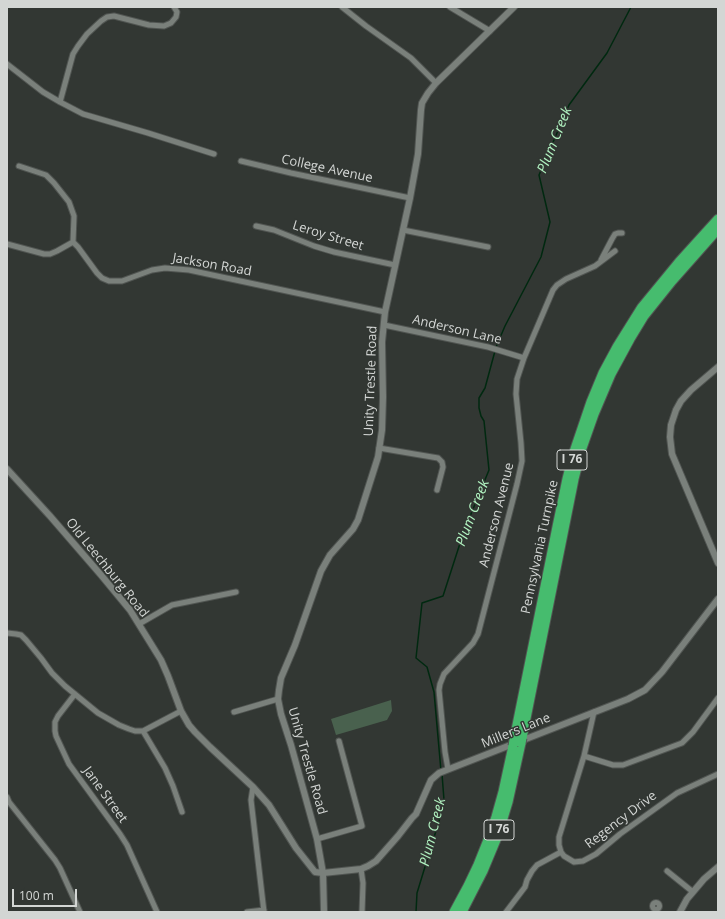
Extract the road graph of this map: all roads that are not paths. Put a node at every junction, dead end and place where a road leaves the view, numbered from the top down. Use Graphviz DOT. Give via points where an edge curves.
graph roads {
  1 [pos="174,7"];
  2 [pos="342,7"];
  3 [pos="450,7"];
  4 [pos="514,7"];
  5 [pos="490,31"];
  6 [pos="7,64"];
  7 [pos="436,83"];
  8 [pos="60,102"];
  9 [pos="214,154"];
  10 [pos="241,161"];
  11 [pos="19,166"];
  12 [pos="410,198"];
  13 [pos="718,219"];
  14 [pos="256,226"];
  15 [pos="718,229"];
  16 [pos="403,230"];
  17 [pos="622,233"];
  18 [pos="73,242"];
  19 [pos="7,244"];
  20 [pos="488,247"];
  21 [pos="615,251"];
  22 [pos="601,261"];
  23 [pos="395,265"];
  24 [pos="385,312"];
  25 [pos="384,325"];
  26 [pos="524,358"];
  27 [pos="718,367"];
  28 [pos="379,448"];
  29 [pos="7,469"];
  30 [pos="437,490"];
  31 [pos="716,556"];
  32 [pos="718,563"];
  33 [pos="236,592"];
  34 [pos="718,599"];
  35 [pos="139,624"];
  36 [pos="7,633"];
  37 [pos="75,694"];
  38 [pos="718,698"];
  39 [pos="278,699"];
  40 [pos="182,710"];
  41 [pos="234,712"];
  42 [pos="594,712"];
  43 [pos="143,731"];
  44 [pos="339,741"];
  45 [pos="517,742"];
  46 [pos="584,756"];
  47 [pos="443,771"];
  48 [pos="718,774"];
  49 [pos="253,787"];
  50 [pos="7,797"];
  51 [pos="182,812"];
  52 [pos="317,839"];
  53 [pos="561,852"];
  54 [pos="718,868"];
  55 [pos="362,869"];
  56 [pos="668,871"];
  57 [pos="323,873"];
  58 [pos="693,892"];
  59 [pos="264,911"];
  60 [pos="80,912"];
  61 [pos="157,912"];
  62 [pos="247,912"];
  63 [pos="324,912"];
  64 [pos="362,912"];
  65 [pos="454,912"];
  66 [pos="462,912"];
  67 [pos="506,912"];
  68 [pos="680,912"];
  1 -- 8 [label="street" via="176,17 164,26 114,16 101,21 87,34 73,54"];
  2 -- 7 [label="street" via="411,58"];
  3 -- 5 [label="street"];
  4 -- 5 [label="street, Unity Trestle Road"];
  5 -- 7 [label="street, Unity Trestle Road"];
  6 -- 8 [label="street"];
  7 -- 12 [label="street, Unity Trestle Road" via="422,103 418,154"];
  8 -- 9 [label="street" via="83,114"];
  10 -- 12 [label="street, College Avenue"];
  11 -- 18 [label="street" via="46,175 68,201 74,216"];
  12 -- 16 [label="street, Unity Trestle Road"];
  13 -- 45 [label="highway, Pennsylvania Turnpike / I 76" via="642,307 603,373 591,402 574,452 557,527"];
  14 -- 23 [label="street, Leroy Street" via="334,252"];
  15 -- 45 [label="highway, Pennsylvania Turnpike / I 76" via="644,316 610,374 594,414 574,479"];
  16 -- 20 [label="street"];
  16 -- 23 [label="street, Unity Trestle Road"];
  17 -- 22 [label="street" via="618,232 612,238"];
  18 -- 19 [label="street" via="50,254"];
  18 -- 24 [label="street, Jackson Road" via="97,273 110,281 122,281 165,268 189,270"];
  21 -- 22 [label="street, Anderson Avenue"];
  22 -- 26 [label="street, Anderson Avenue" via="566,279 553,290"];
  23 -- 24 [label="street, Unity Trestle Road"];
  24 -- 25 [label="street, Unity Trestle Road"];
  25 -- 26 [label="street, Anderson Lane" via="488,347"];
  25 -- 28 [label="street, Unity Trestle Road"];
  26 -- 47 [label="street, Anderson Avenue" via="517,379 516,394 522,461 516,491 478,634 473,644 444,674 440,684 445,752"];
  27 -- 31 [label="street" via="681,401 671,425 670,436 672,454"];
  28 -- 30 [label="street" via="438,458 443,467"];
  28 -- 39 [label="street, Unity Trestle Road" via="358,520 330,555 321,571 281,678"];
  29 -- 35 [label="street, Old Leechburg Road" via="101,574"];
  31 -- 32 [label="street"];
  33 -- 35 [label="street" via="172,604"];
  34 -- 42 [label="street, Millers Lane" via="645,690"];
  35 -- 40 [label="street, Old Leechburg Road" via="161,660"];
  36 -- 37 [label="street" via="16,634 26,640 52,673"];
  37 -- 43 [label="street" via="98,713 119,725"];
  37 -- 61 [label="street, Jane Street" via="55,722 56,736 69,764 127,845"];
  38 -- 46 [label="street" via="682,743 623,765 613,765"];
  39 -- 41 [label="street"];
  39 -- 52 [label="street, Unity Trestle Road"];
  40 -- 43 [label="street"];
  40 -- 49 [label="street, Old Leechburg Road" via="195,732"];
  42 -- 46 [label="street"];
  42 -- 47 [label="street, Millers Lane"];
  43 -- 51 [label="street" via="165,768"];
  44 -- 52 [label="street" via="362,826"];
  45 -- 65 [label="highway, Pennsylvania Turnpike / I 76" via="488,840"];
  45 -- 66 [label="highway, Pennsylvania Turnpike / I 76" via="508,802 498,835"];
  46 -- 53 [label="street" via="559,837"];
  47 -- 55 [label="street" via="431,780 416,814 400,835 376,861"];
  48 -- 53 [label="street, Regency Drive" via="677,793 583,861 574,862"];
  49 -- 57 [label="street, Old Leechburg Road" via="274,812 311,869"];
  49 -- 59 [label="street" via="251,800"];
  50 -- 60 [label="street" via="55,860"];
  52 -- 57 [label="street, Unity Trestle Road"];
  53 -- 67 [label="street" via="537,865 525,887"];
  54 -- 58 [label="street"];
  55 -- 57 [label="street"];
  55 -- 64 [label="street"];
  56 -- 58 [label="street"];
  57 -- 63 [label="street, Unity Trestle Road"];
  58 -- 68 [label="street"];
  59 -- 62 [label="street"];
}
